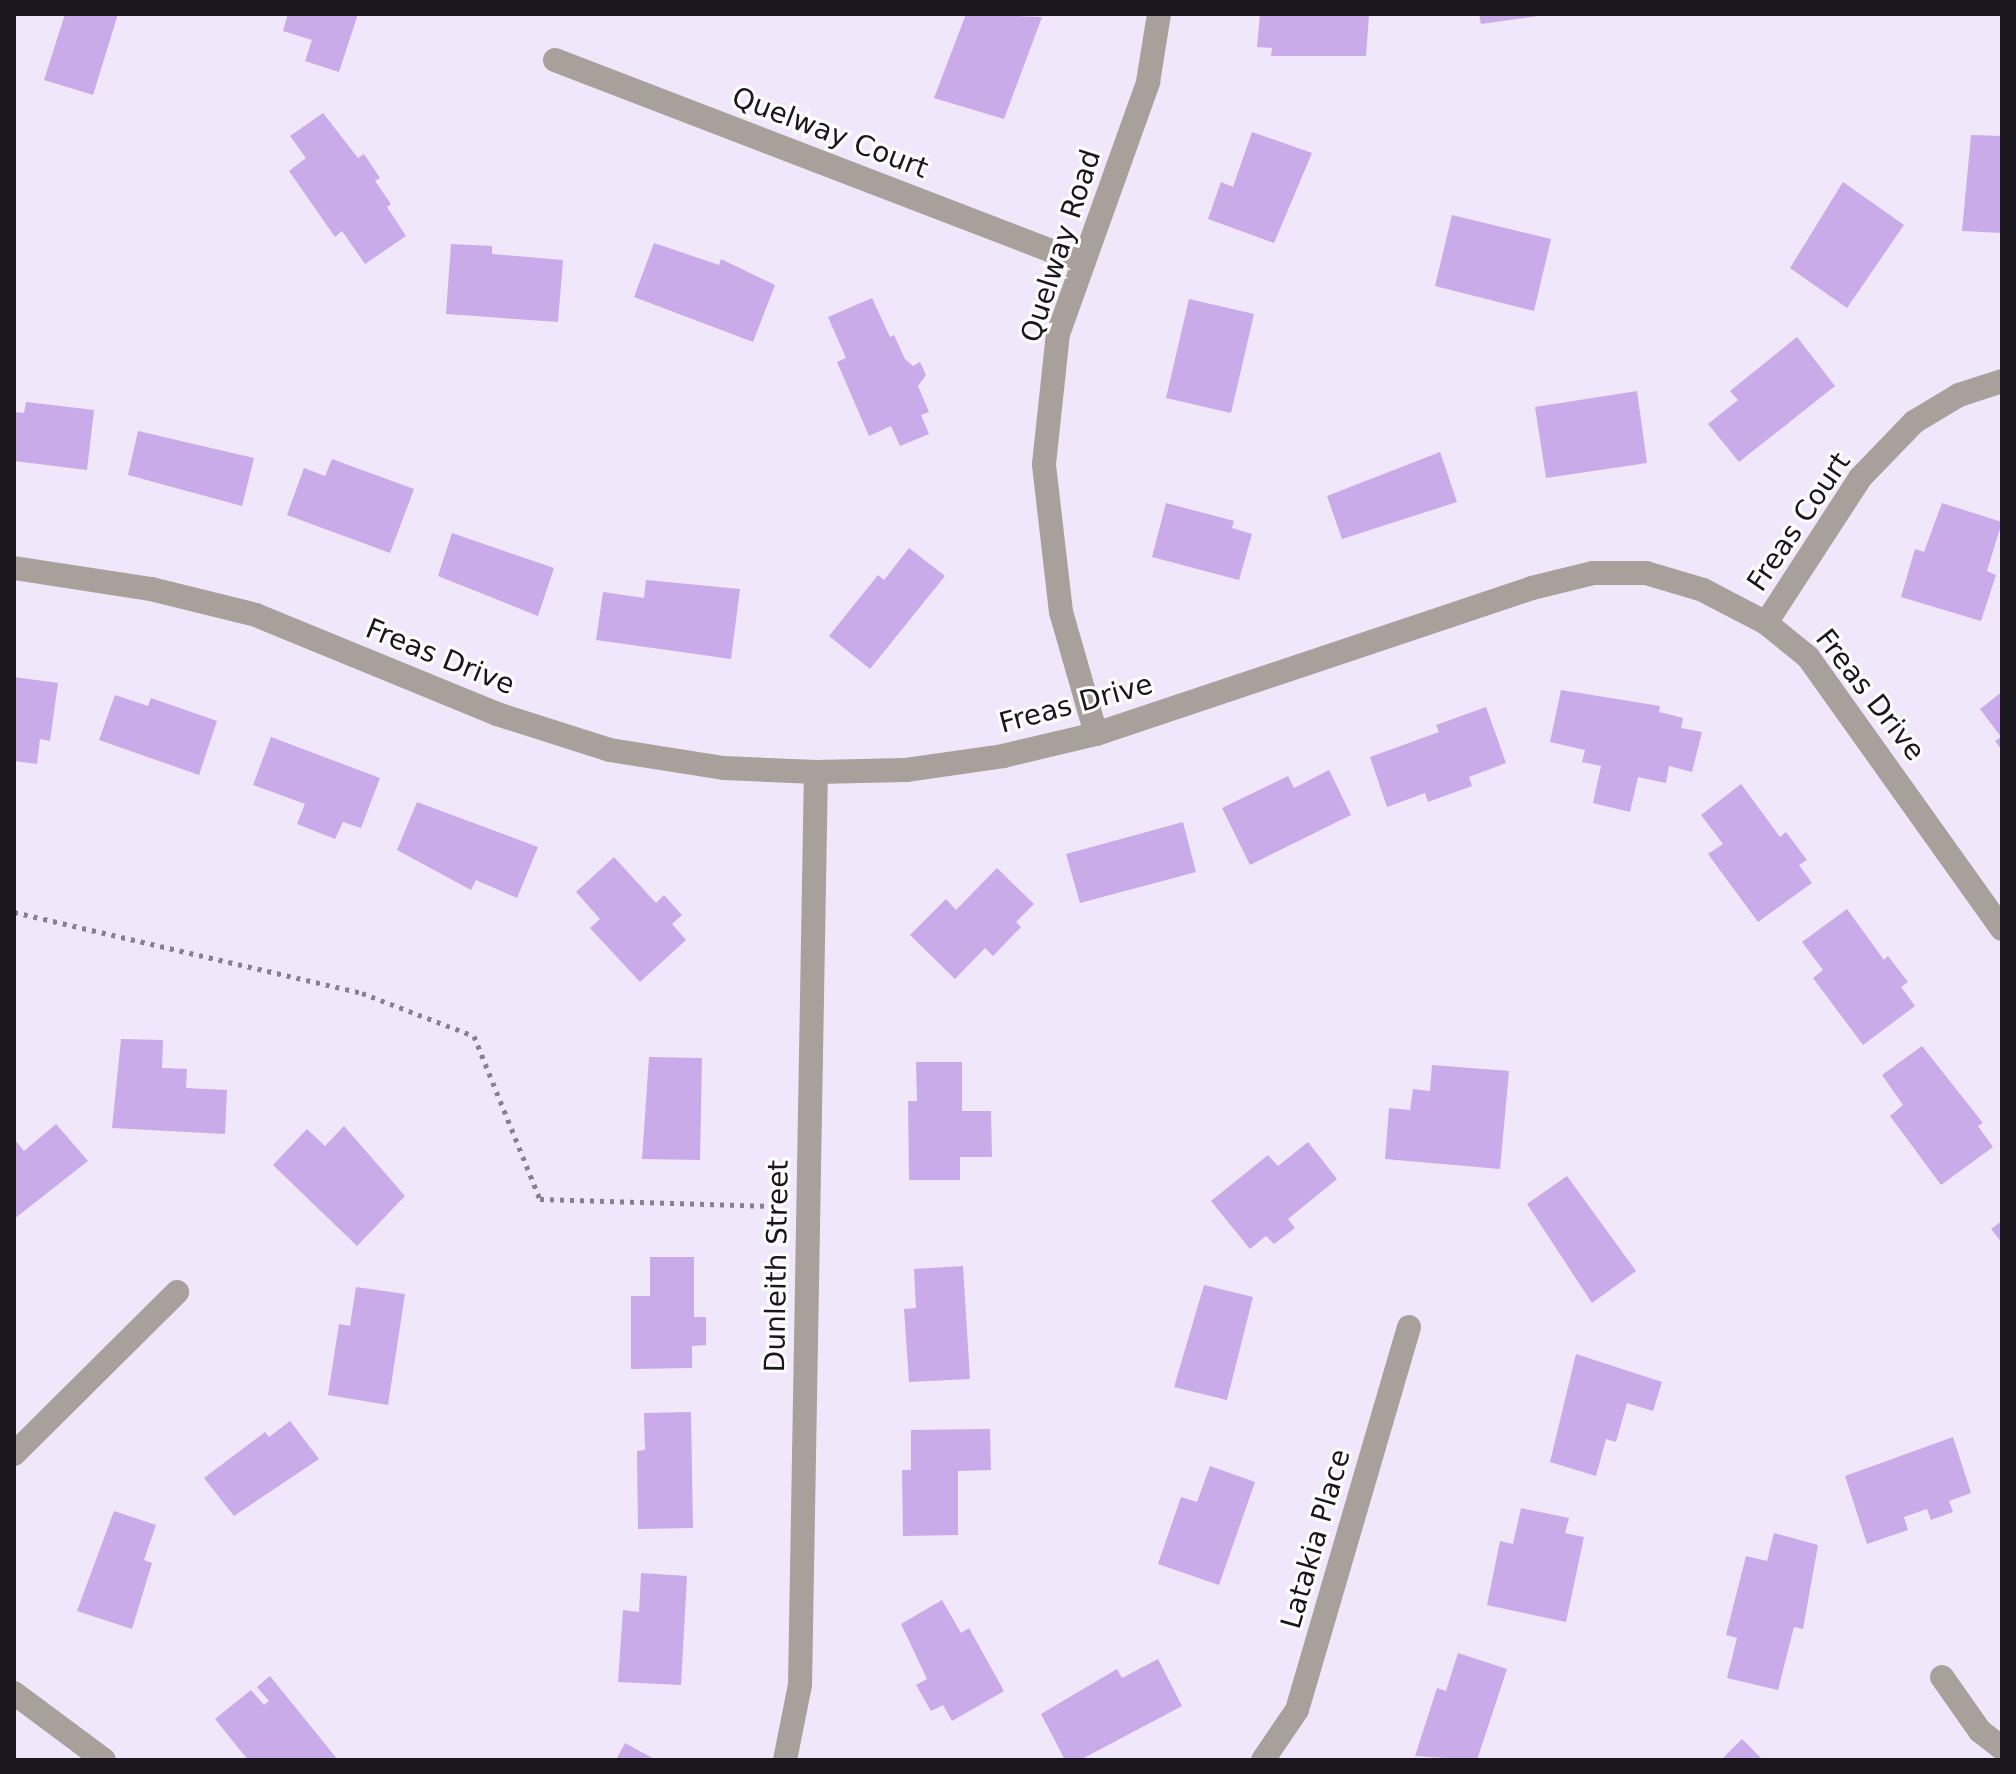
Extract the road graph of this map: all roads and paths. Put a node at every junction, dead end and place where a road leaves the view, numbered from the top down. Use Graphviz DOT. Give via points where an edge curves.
graph roads {
  1 [pos="1159,14"];
  2 [pos="555,60"];
  3 [pos="1083,263"];
  4 [pos="2002,381"];
  5 [pos="14,568"];
  6 [pos="1766,623"];
  7 [pos="1096,734"];
  8 [pos="816,772"];
  9 [pos="14,912"];
  10 [pos="2002,929"];
  11 [pos="809,1208"];
  12 [pos="177,1292"];
  13 [pos="1409,1327"];
  14 [pos="14,1454"];
  15 [pos="1942,1677"];
  16 [pos="14,1693"];
  17 [pos="2002,1748"];
  18 [pos="104,1760"];
  19 [pos="785,1760"];
  20 [pos="1263,1760"];
  1 -- 3 [label="street, Quelway Road" via="1148,82"];
  2 -- 3 [label="street, Quelway Court"];
  3 -- 7 [label="street, Quelway Road" via="1058,334 1044,464 1061,612"];
  4 -- 6 [label="street, Freas Court" via="1959,395 1914,422 1860,478"];
  5 -- 8 [label="street, Freas Drive" via="151,589 256,615 497,714 610,750 724,768"];
  6 -- 7 [label="street, Freas Drive" via="1703,590 1646,573 1593,573 1532,588"];
  6 -- 10 [label="street, Freas Drive" via="1808,657 1858,721"];
  7 -- 8 [label="street, Freas Drive" via="1003,756 906,770"];
  8 -- 11 [label="street, Dunleith Street"];
  9 -- 11 [label="path" via="362,993 474,1036 540,1199"];
  11 -- 19 [label="street, Dunleith Street" via="800,1685"];
  12 -- 14 [label="street"];
  13 -- 20 [label="street, Latakia Place" via="1297,1710"];
  15 -- 17 [label="street" via="1980,1731"];
  16 -- 18 [label="street"];
}
